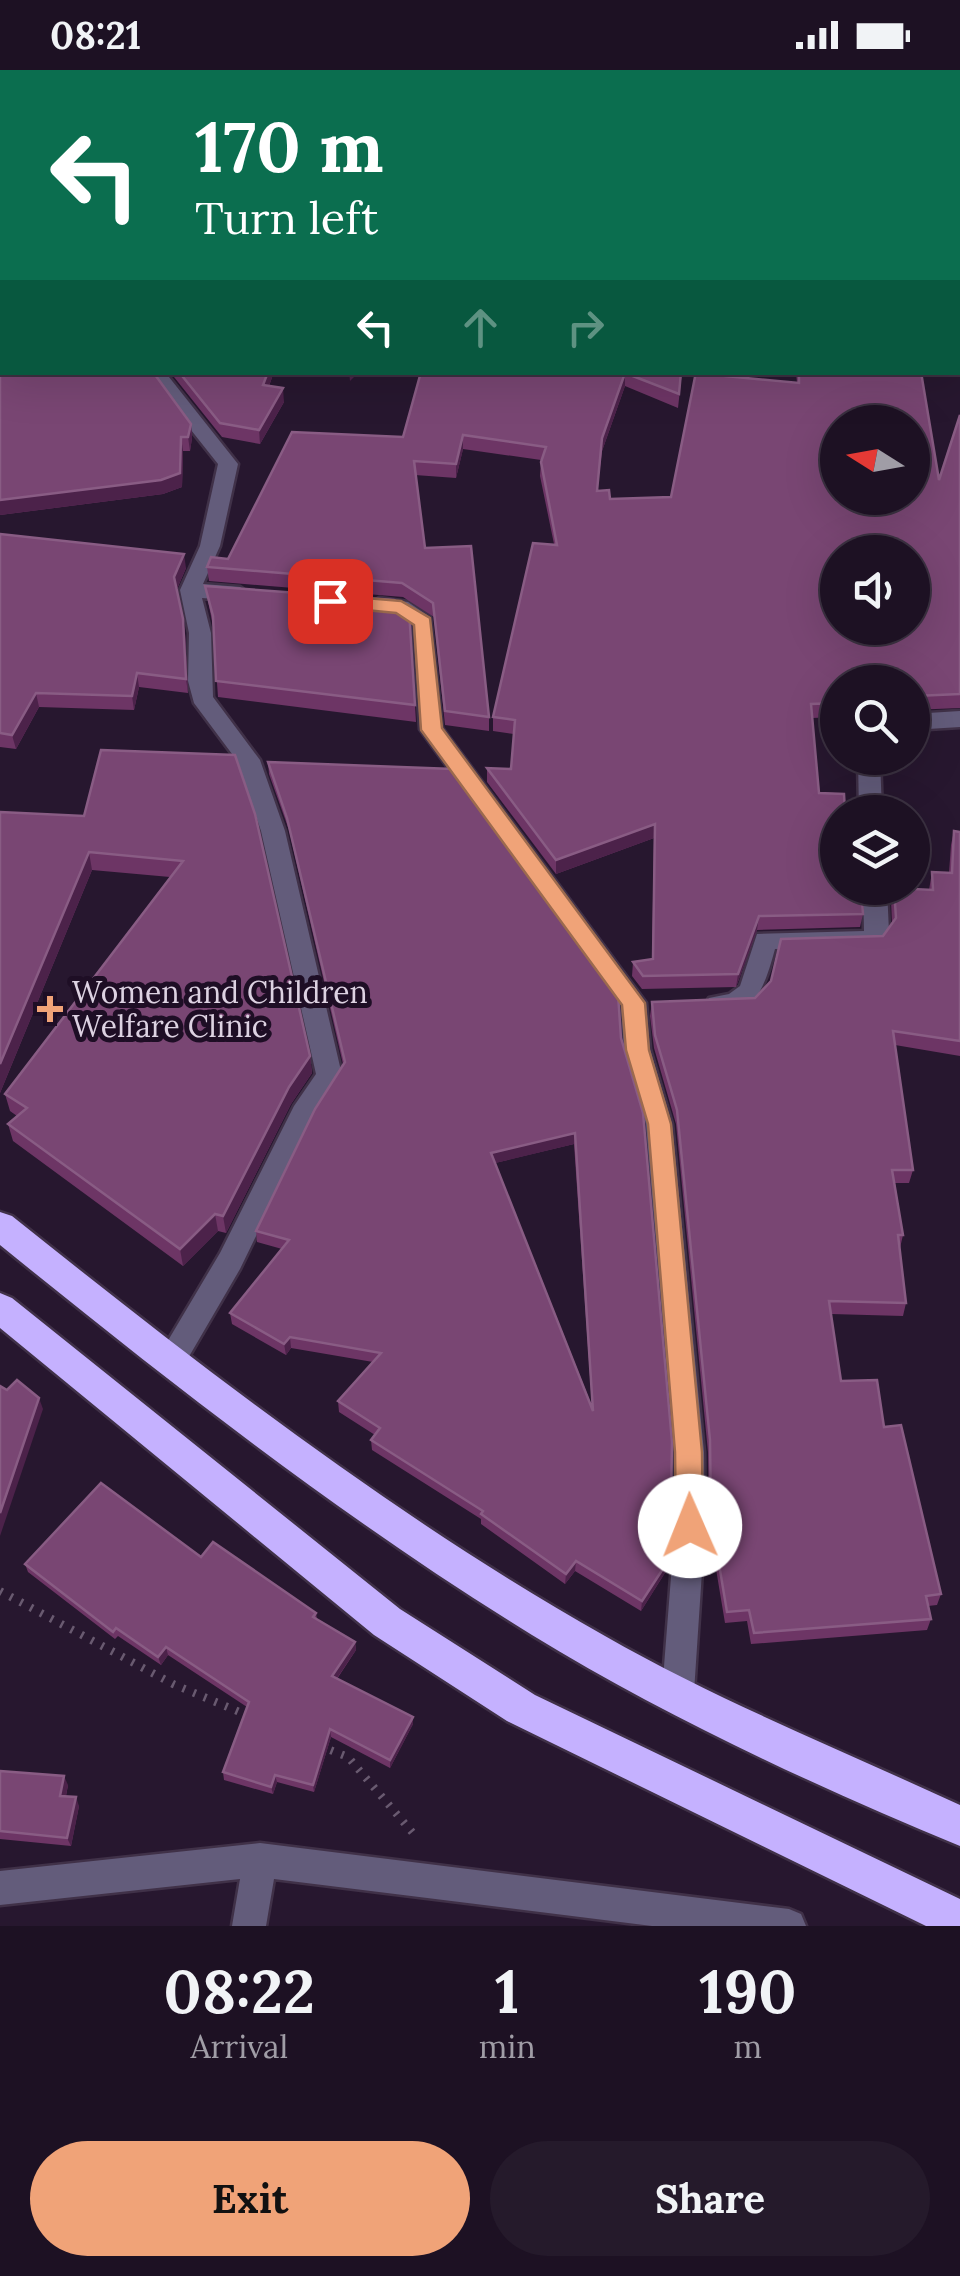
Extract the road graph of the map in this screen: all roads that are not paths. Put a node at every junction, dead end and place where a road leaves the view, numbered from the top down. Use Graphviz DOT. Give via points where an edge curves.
graph roads {
  1 [pos="157,375"];
  2 [pos="190,590"];
  3 [pos="266,596"];
  4 [pos="362,604"];
  5 [pos="960,719"];
  6 [pos="930,721"];
  7 [pos="876,905"];
  8 [pos="692,1004"];
  9 [pos="0,1226"];
  10 [pos="0,1308"];
  11 [pos="170,1364"];
  12 [pos="678,1692"];
  13 [pos="960,1826"];
  14 [pos="260,1860"];
  15 [pos="0,1888"];
  16 [pos="960,1921"];
  17 [pos="249,1926"];
  18 [pos="789,1926"];
  1 -- 2 [label="street" via="228,464 210,546"];
  2 -- 3 [label="street"];
  2 -- 11 [label="street" via="200,633 202,698 249,760 274,831 330,1075 303,1113"];
  4 -- 12 [label="street" via="401,607 423,622 432,730 643,1003 638,1050 660,1124 688,1452"];
  5 -- 6 [label="street"];
  7 -- 8 [label="street" via="871,940 766,940 744,1002"];
  9 -- 11 [label="highway"];
  10 -- 16 [label="highway" via="388,1622 521,1708"];
  11 -- 12 [label="highway" via="548,1623"];
  12 -- 13 [label="highway"];
  14 -- 15 [label="street"];
  14 -- 17 [label="street"];
  14 -- 18 [label="street"];
}
